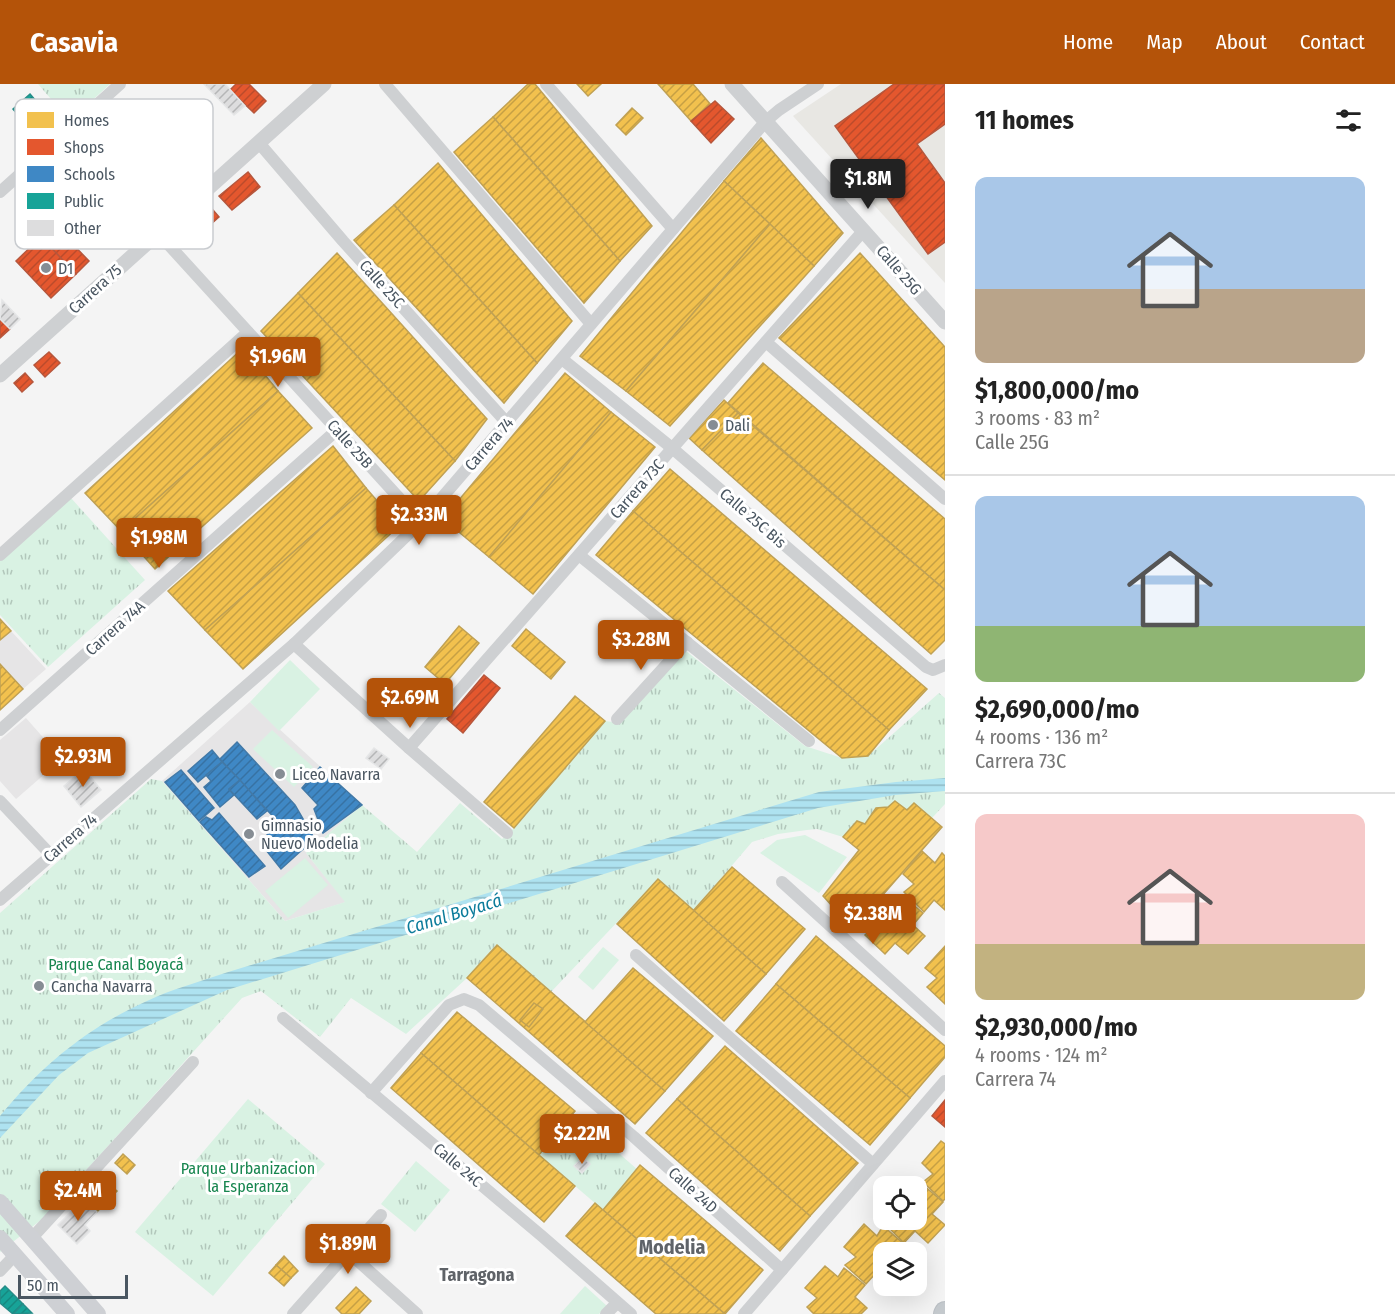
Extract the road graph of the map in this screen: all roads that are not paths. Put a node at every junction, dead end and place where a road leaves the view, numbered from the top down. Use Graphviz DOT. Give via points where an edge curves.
graph roads {
  1 [pos="120,84"];
  2 [pos="324,84"];
  3 [pos="384,84"];
  4 [pos="546,84"];
  5 [pos="732,84"];
  6 [pos="818,84"];
  7 [pos="103,99"];
  8 [pos="766,122"];
  9 [pos="259,143"];
  10 [pos="15,178"];
  11 [pos="213,184"];
  12 [pos="0,192"];
  13 [pos="673,229"];
  14 [pos="864,230"];
  15 [pos="140,249"];
  16 [pos="173,249"];
  17 [pos="945,322"];
  18 [pos="591,324"];
  19 [pos="248,332"];
  20 [pos="766,342"];
  21 [pos="562,358"];
  22 [pos="0,375"];
  23 [pos="507,423"];
  24 [pos="337,430"];
  25 [pos="672,448"];
  26 [pos="945,499"];
  27 [pos="421,522"];
  28 [pos="0,555"];
  29 [pos="579,555"];
  30 [pos="687,642"];
  31 [pos="294,644"];
  32 [pos="945,665"];
  33 [pos="616,719"];
  34 [pos="0,730"];
  35 [pos="809,741"];
  36 [pos="409,748"];
  37 [pos="0,801"];
  38 [pos="507,833"];
  39 [pos="50,854"];
  40 [pos="782,882"];
  41 [pos="0,900"];
  42 [pos="636,955"];
  43 [pos="283,1018"];
  44 [pos="945,1030"];
  45 [pos="193,1062"];
  46 [pos="945,1081"];
  47 [pos="371,1092"];
  48 [pos="873,1164"];
  49 [pos="0,1202"];
  50 [pos="381,1215"];
  51 [pos="0,1238"];
  52 [pos="31,1239"];
  53 [pos="348,1252"];
  54 [pos="15,1255"];
  55 [pos="782,1270"];
  56 [pos="0,1271"];
  57 [pos="616,1302"];
  58 [pos="67,1314"];
  59 [pos="98,1314"];
  60 [pos="293,1314"];
  61 [pos="417,1314"];
  62 [pos="606,1314"];
  63 [pos="631,1314"];
  64 [pos="744,1314"];
  1 -- 7 [label="street"];
  2 -- 9 [label="street, Carrera 75"];
  3 -- 18 [label="street"];
  4 -- 13 [label="street"];
  5 -- 8 [label="street, Calle 25G"];
  6 -- 8 [label="street, Carrera 74"];
  8 -- 13 [label="street, Carrera 74"];
  8 -- 14 [label="street, Calle 25G"];
  9 -- 11 [label="street, Carrera 75"];
  9 -- 23 [label="street, Calle 25C"];
  10 -- 12 [label="street"];
  13 -- 18 [label="street, Carrera 74"];
  14 -- 17 [label="street, Calle 25G"];
  14 -- 20 [label="street, Carrera 73C"];
  15 -- 22 [label="street, Carrera 75"];
  16 -- 19 [label="street, Calle 25B"];
  18 -- 21 [label="street, Carrera 74"];
  19 -- 24 [label="street, Calle 25B"];
  19 -- 28 [label="street"];
  20 -- 25 [label="street, Carrera 73C"];
  20 -- 26 [label="street"];
  21 -- 23 [label="street, Carrera 74"];
  21 -- 25 [label="street, Calle 25C Bis"];
  23 -- 27 [label="street, Carrera 74"];
  24 -- 27 [label="street, Calle 25B"];
  24 -- 34 [label="street, Carrera 74A"];
  25 -- 29 [label="street, Carrera 73C"];
  25 -- 32 [label="street, Calle 25C Bis" via="926,667 933,670"];
  27 -- 31 [label="street, Carrera 74"];
  29 -- 30 [label="street"];
  29 -- 36 [label="street, Carrera 73C"];
  30 -- 33 [label="street"];
  30 -- 35 [label="street"];
  31 -- 36 [label="street"];
  31 -- 39 [label="street, Carrera 74"];
  36 -- 38 [label="street"];
  37 -- 39 [label="street"];
  39 -- 41 [label="street, Carrera 74"];
  40 -- 44 [label="street"];
  42 -- 48 [label="street"];
  43 -- 47 [label="street, Calle 24C"];
  45 -- 52 [label="street"];
  46 -- 48 [label="street"];
  47 -- 55 [label="street, Calle 24D" via="449,1005 464,999 479,1005"];
  47 -- 57 [label="street, Calle 24C"];
  48 -- 55 [label="street"];
  49 -- 52 [label="main road"];
  50 -- 53 [label="street"];
  51 -- 54 [label="main road"];
  52 -- 59 [label="main road"];
  53 -- 60 [label="street"];
  53 -- 61 [label="street"];
  54 -- 56 [label="street"];
  54 -- 58 [label="main road"];
  55 -- 64 [label="street"];
  57 -- 62 [label="street"];
  57 -- 63 [label="street, Calle 24C"];
}
